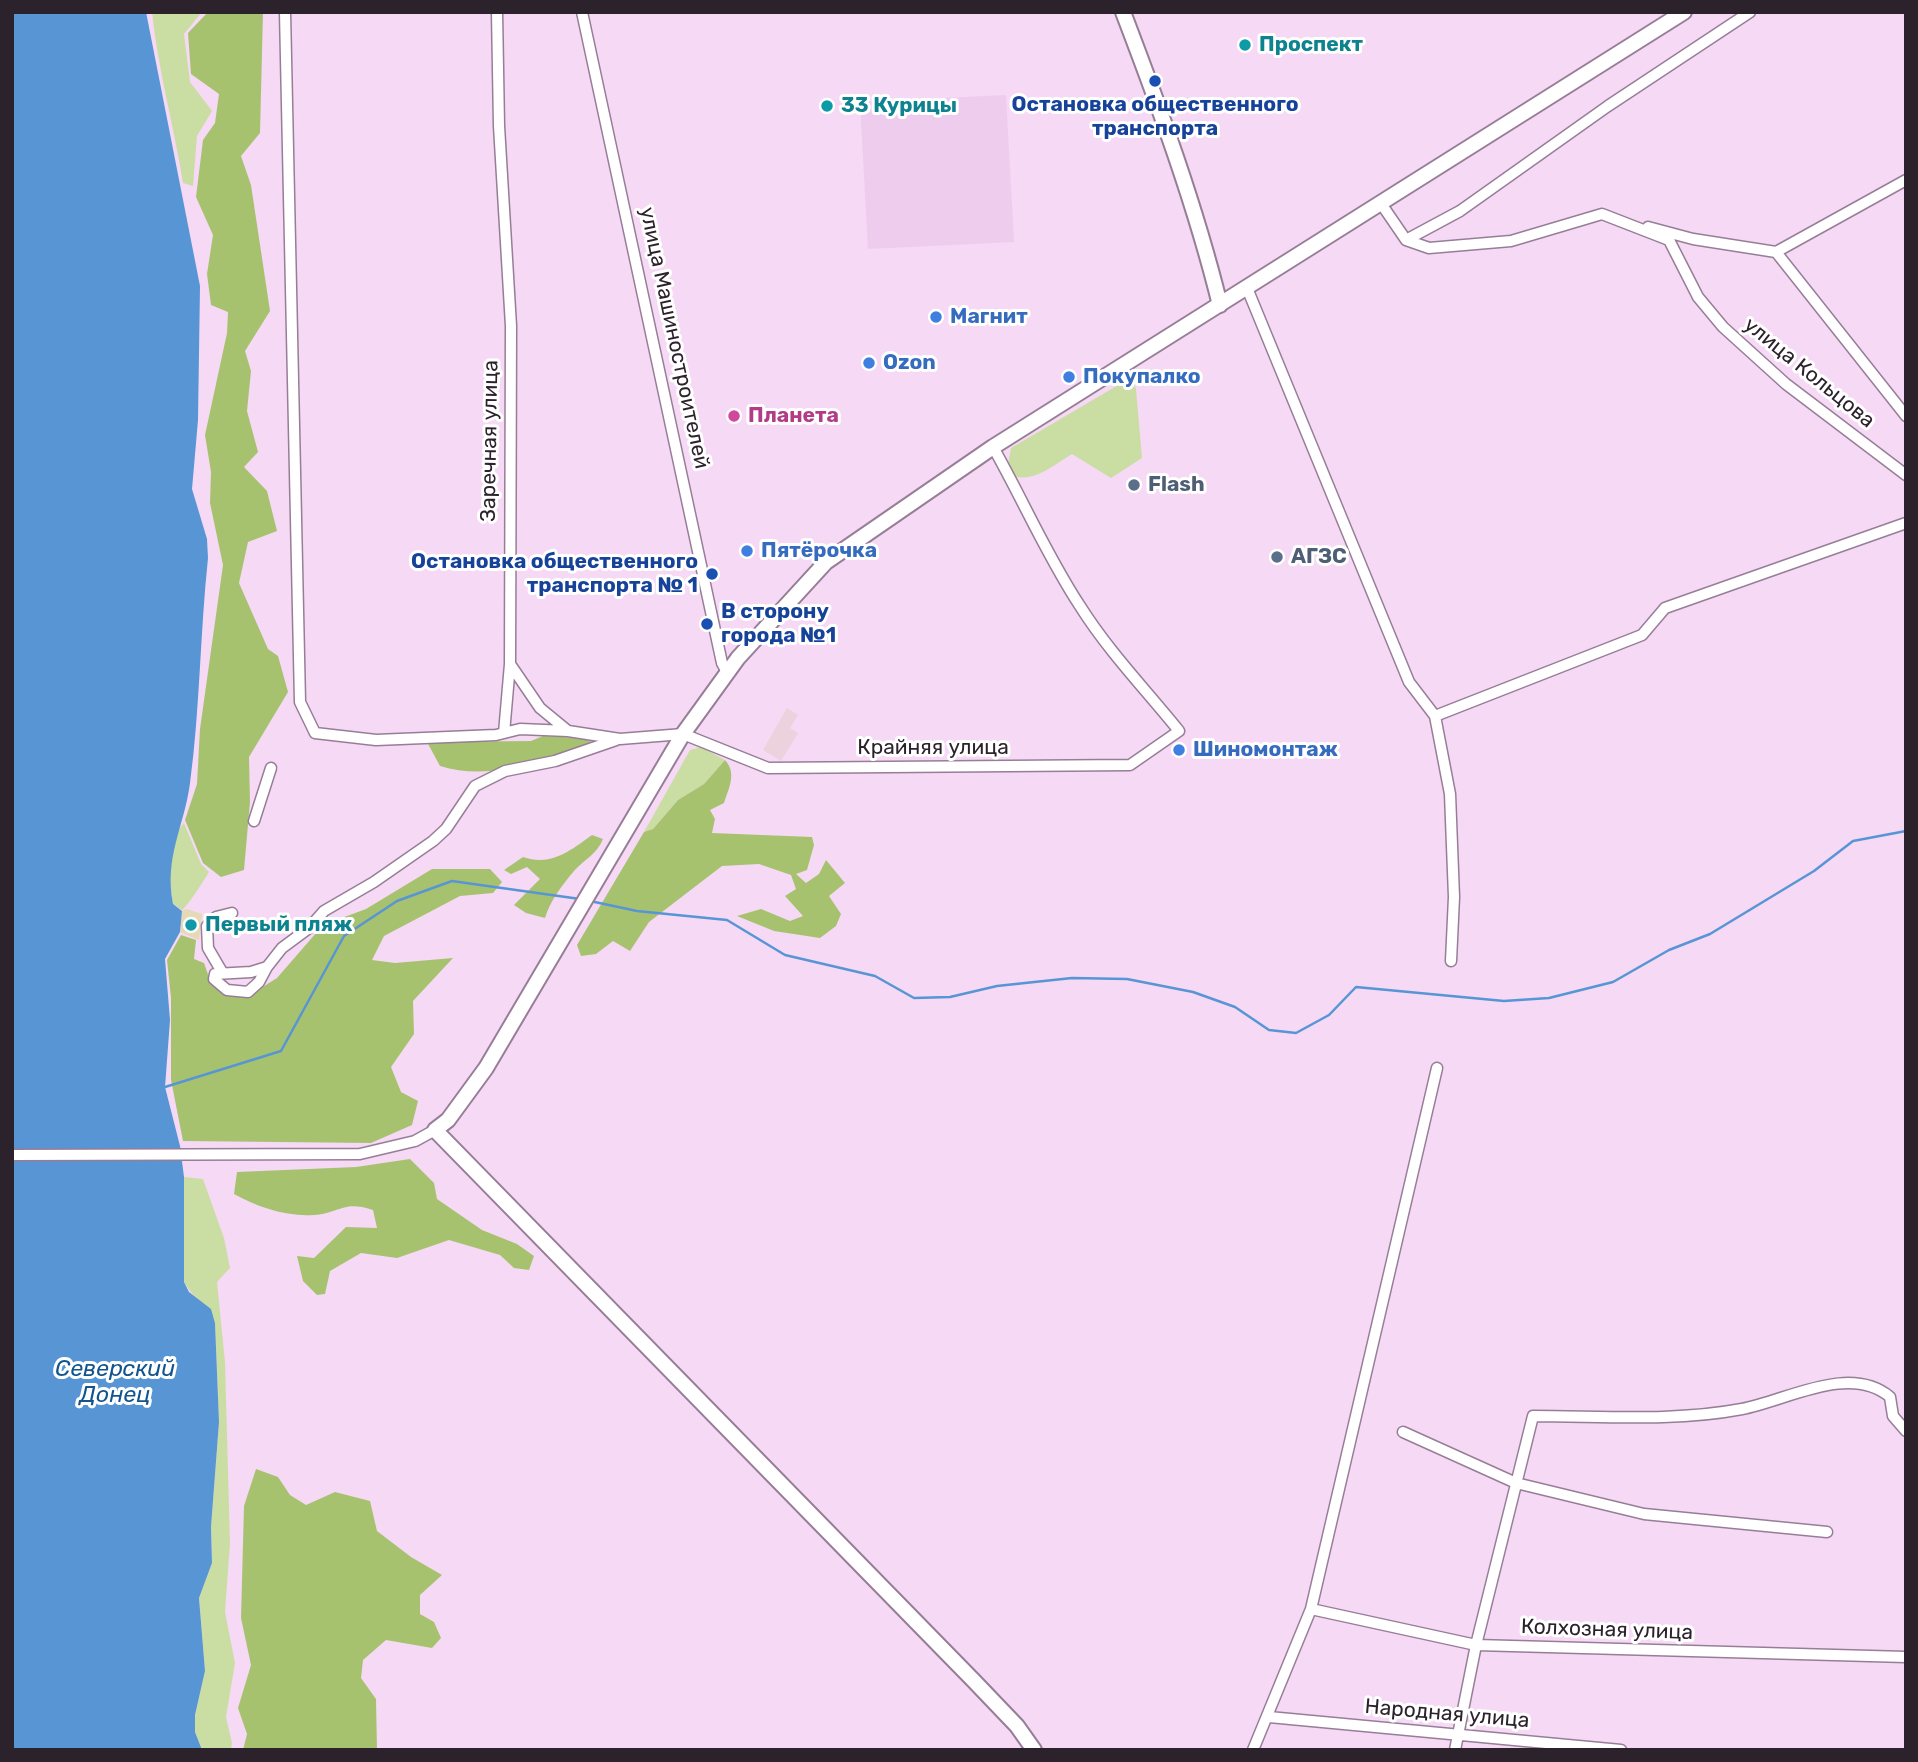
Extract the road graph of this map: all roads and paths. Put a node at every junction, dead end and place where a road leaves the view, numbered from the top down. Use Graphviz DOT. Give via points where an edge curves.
graph roads {
  1 [pos="285,12"];
  2 [pos="497,12"];
  3 [pos="582,12"];
  4 [pos="1123,12"];
  5 [pos="1684,12"];
  6 [pos="1750,12"];
  7 [pos="1906,180"];
  8 [pos="1380,202"];
  9 [pos="1636,225"];
  10 [pos="1406,240"];
  11 [pos="1776,252"];
  12 [pos="1247,288"];
  13 [pos="1220,304"];
  14 [pos="1906,416"];
  15 [pos="993,447"];
  16 [pos="1906,475"];
  17 [pos="1906,523"];
  18 [pos="510,664"];
  19 [pos="727,671"];
  20 [pos="1436,716"];
  21 [pos="568,731"];
  22 [pos="504,733"];
  23 [pos="683,734"];
  24 [pos="620,739"];
  25 [pos="271,768"];
  26 [pos="254,821"];
  27 [pos="232,913"];
  28 [pos="1451,961"];
  29 [pos="267,967"];
  30 [pos="222,972"];
  31 [pos="1437,1068"];
  32 [pos="435,1130"];
  33 [pos="12,1155"];
  34 [pos="1906,1431"];
  35 [pos="1403,1432"];
  36 [pos="1517,1483"];
  37 [pos="1827,1532"];
  38 [pos="1311,1609"];
  39 [pos="1476,1645"];
  40 [pos="1906,1657"];
  41 [pos="1269,1717"];
  42 [pos="1458,1735"];
  43 [pos="1034,1750"];
  44 [pos="1254,1750"];
  45 [pos="1455,1750"];
  46 [pos="1621,1750"];
  1 -- 22 [label="street" via="300,702 315,733 376,740"];
  2 -- 18 [label="street, Заречная улица" via="511,326"];
  3 -- 19 [label="street, улица Машиностроителей"];
  4 -- 13 [label="street" via="1179,162"];
  5 -- 8 [label="street"];
  6 -- 10 [label="street" via="1460,211"];
  7 -- 11 [label="street"];
  8 -- 10 [label="street"];
  8 -- 12 [label="street"];
  9 -- 10 [label="street, улица Кольцова" via="1602,214 1511,241 1429,248"];
  9 -- 11 [label="street"];
  9 -- 16 [label="street, улица Кольцова" via="1668,240 1698,297 1723,327 1786,384"];
  11 -- 14 [label="street"];
  12 -- 13 [label="street"];
  12 -- 20 [label="street" via="1409,682"];
  13 -- 15 [label="street"];
  15 -- 19 [label="street" via="826,562"];
  15 -- 23 [label="street, Крайняя улица" via="1081,609 1112,653 1180,731 1130,765 782,768 768,768"];
  17 -- 20 [label="street" via="1665,608 1642,635"];
  18 -- 21 [label="street" via="537,705"];
  18 -- 22 [label="street, Заречная улица"];
  19 -- 23 [label="street"];
  20 -- 28 [label="street" via="1450,794"];
  21 -- 22 [label="street"];
  21 -- 24 [label="street"];
  23 -- 24 [label="street"];
  23 -- 32 [label="street" via="486,1068 448,1120"];
  24 -- 29 [label="street" via="555,761 505,771 475,786 433,841 324,911"];
  25 -- 26 [label="street"];
  27 -- 30 [label="street" via="216,917 206,926 208,948"];
  29 -- 30 [label="street"];
  29 -- 30 [label="street" via="248,992 220,986 215,974"];
  31 -- 38 [label="street"];
  32 -- 33 [label="street" via="415,1142 360,1154"];
  32 -- 43 [label="street" via="974,1681"];
  34 -- 36 [label="street" via="1893,1416 1890,1397 1877,1386 1822,1385 1744,1409 1679,1418 1533,1416"];
  35 -- 36 [label="street"];
  36 -- 37 [label="street" via="1644,1514"];
  36 -- 39 [label="street"];
  38 -- 39 [label="street, Колхозная улица"];
  38 -- 41 [label="street"];
  39 -- 40 [label="street, Колхозная улица"];
  39 -- 42 [label="street"];
  41 -- 42 [label="street, Народная улица"];
  41 -- 44 [label="street"];
  42 -- 45 [label="street"];
  42 -- 46 [label="street, Народная улица"];
}
